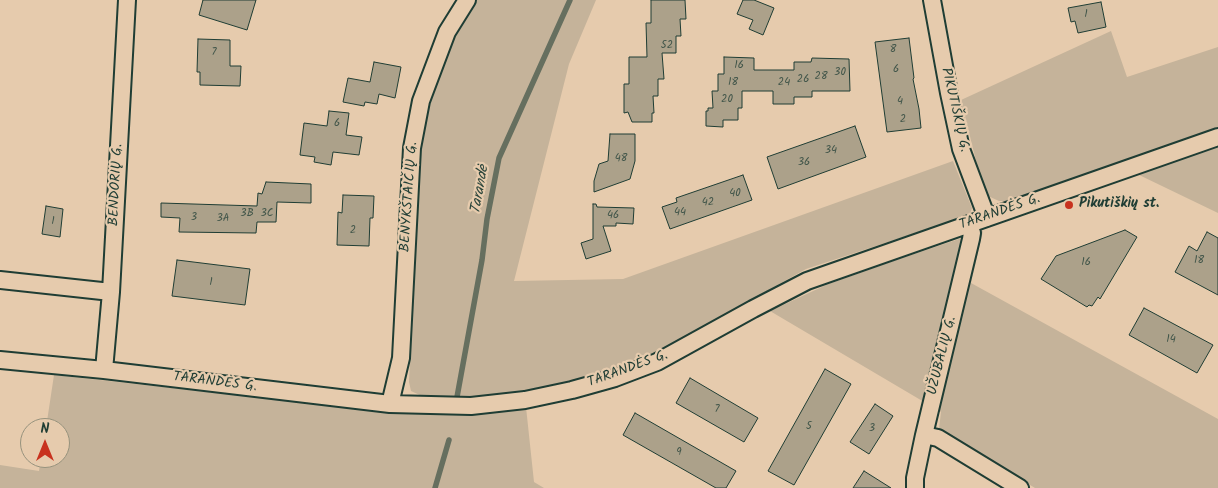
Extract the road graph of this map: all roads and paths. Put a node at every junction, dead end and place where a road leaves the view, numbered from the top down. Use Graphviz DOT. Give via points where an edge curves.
graph roads {
  1 [pos="128,0"];
  2 [pos="467,0"];
  3 [pos="932,0"];
  4 [pos="1218,137"];
  5 [pos="987,218"];
  6 [pos="969,224"];
  7 [pos="0,280"];
  8 [pos="111,292"];
  9 [pos="0,360"];
  10 [pos="104,370"];
  11 [pos="390,404"];
  12 [pos="924,435"];
  13 [pos="914,488"];
  14 [pos="1020,488"];
  1 -- 8 [label="street, BENDORIŲ G."];
  2 -- 11 [label="street, BENYKŠTAIČIŲ G." via="447,32 421,101 412,148 401,358"];
  3 -- 5 [label="street, PIKUTIŠKIŲ G." via="961,149"];
  4 -- 5 [label="street, TARANDĖS G."];
  5 -- 6 [label="street, TARANDĖS G."];
  6 -- 11 [label="street, TARANDĖS G." via="808,282 657,362 615,378 525,400 471,406"];
  6 -- 12 [label="street, UŽUBALIŲ G." via="971,240"];
  7 -- 8 [label="street"];
  8 -- 10 [label="street, BENDORIŲ G."];
  9 -- 10 [label="street, TARANDĖS G."];
  10 -- 11 [label="street, TARANDĖS G."];
  12 -- 13 [label="street, UŽUBALIŲ G."];
  12 -- 14 [label="street" via="938,438"];
}
